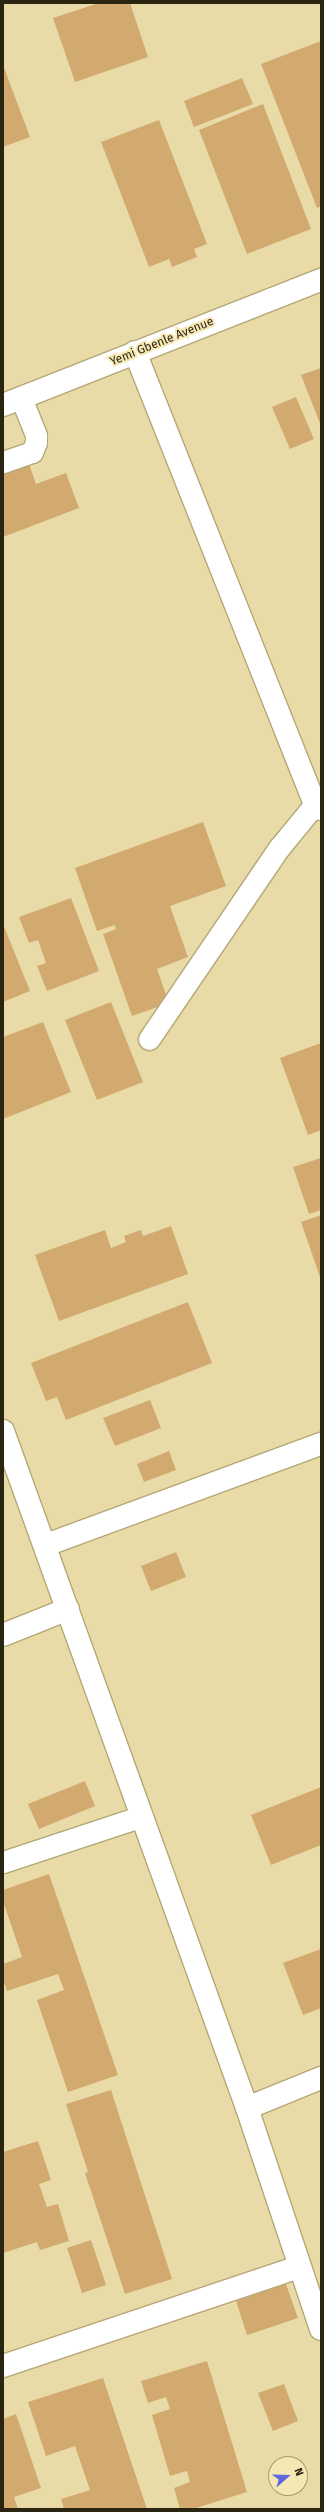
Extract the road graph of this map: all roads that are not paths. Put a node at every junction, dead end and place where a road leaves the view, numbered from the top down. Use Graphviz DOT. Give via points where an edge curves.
graph roads {
  1 [pos="321,280"];
  2 [pos="135,352"];
  3 [pos="12,401"];
  4 [pos="3,462"];
  5 [pos="318,806"];
  6 [pos="149,1039"];
  7 [pos="3,1431"];
  8 [pos="321,1444"];
  9 [pos="46,1545"];
  10 [pos="68,1609"];
  11 [pos="3,1635"];
  12 [pos="142,1816"];
  13 [pos="3,1862"];
  14 [pos="321,2078"];
  15 [pos="247,2108"];
  16 [pos="299,2267"];
  17 [pos="321,2329"];
  18 [pos="3,2366"];
  1 -- 2 [label="street, Yemi Gbenle Avenue"];
  2 -- 3 [label="street, Yemi Gbenle Avenue"];
  2 -- 5 [label="street"];
  3 -- 4 [label="lane" via="36,435 36,442 32,452"];
  5 -- 6 [label="lane" via="279,848"];
  7 -- 9 [label="street"];
  8 -- 9 [label="street"];
  9 -- 10 [label="street"];
  10 -- 11 [label="street"];
  10 -- 12 [label="street"];
  12 -- 13 [label="lane"];
  12 -- 15 [label="street"];
  14 -- 15 [label="street"];
  15 -- 16 [label="street"];
  16 -- 17 [label="street"];
  16 -- 18 [label="street"];
}
